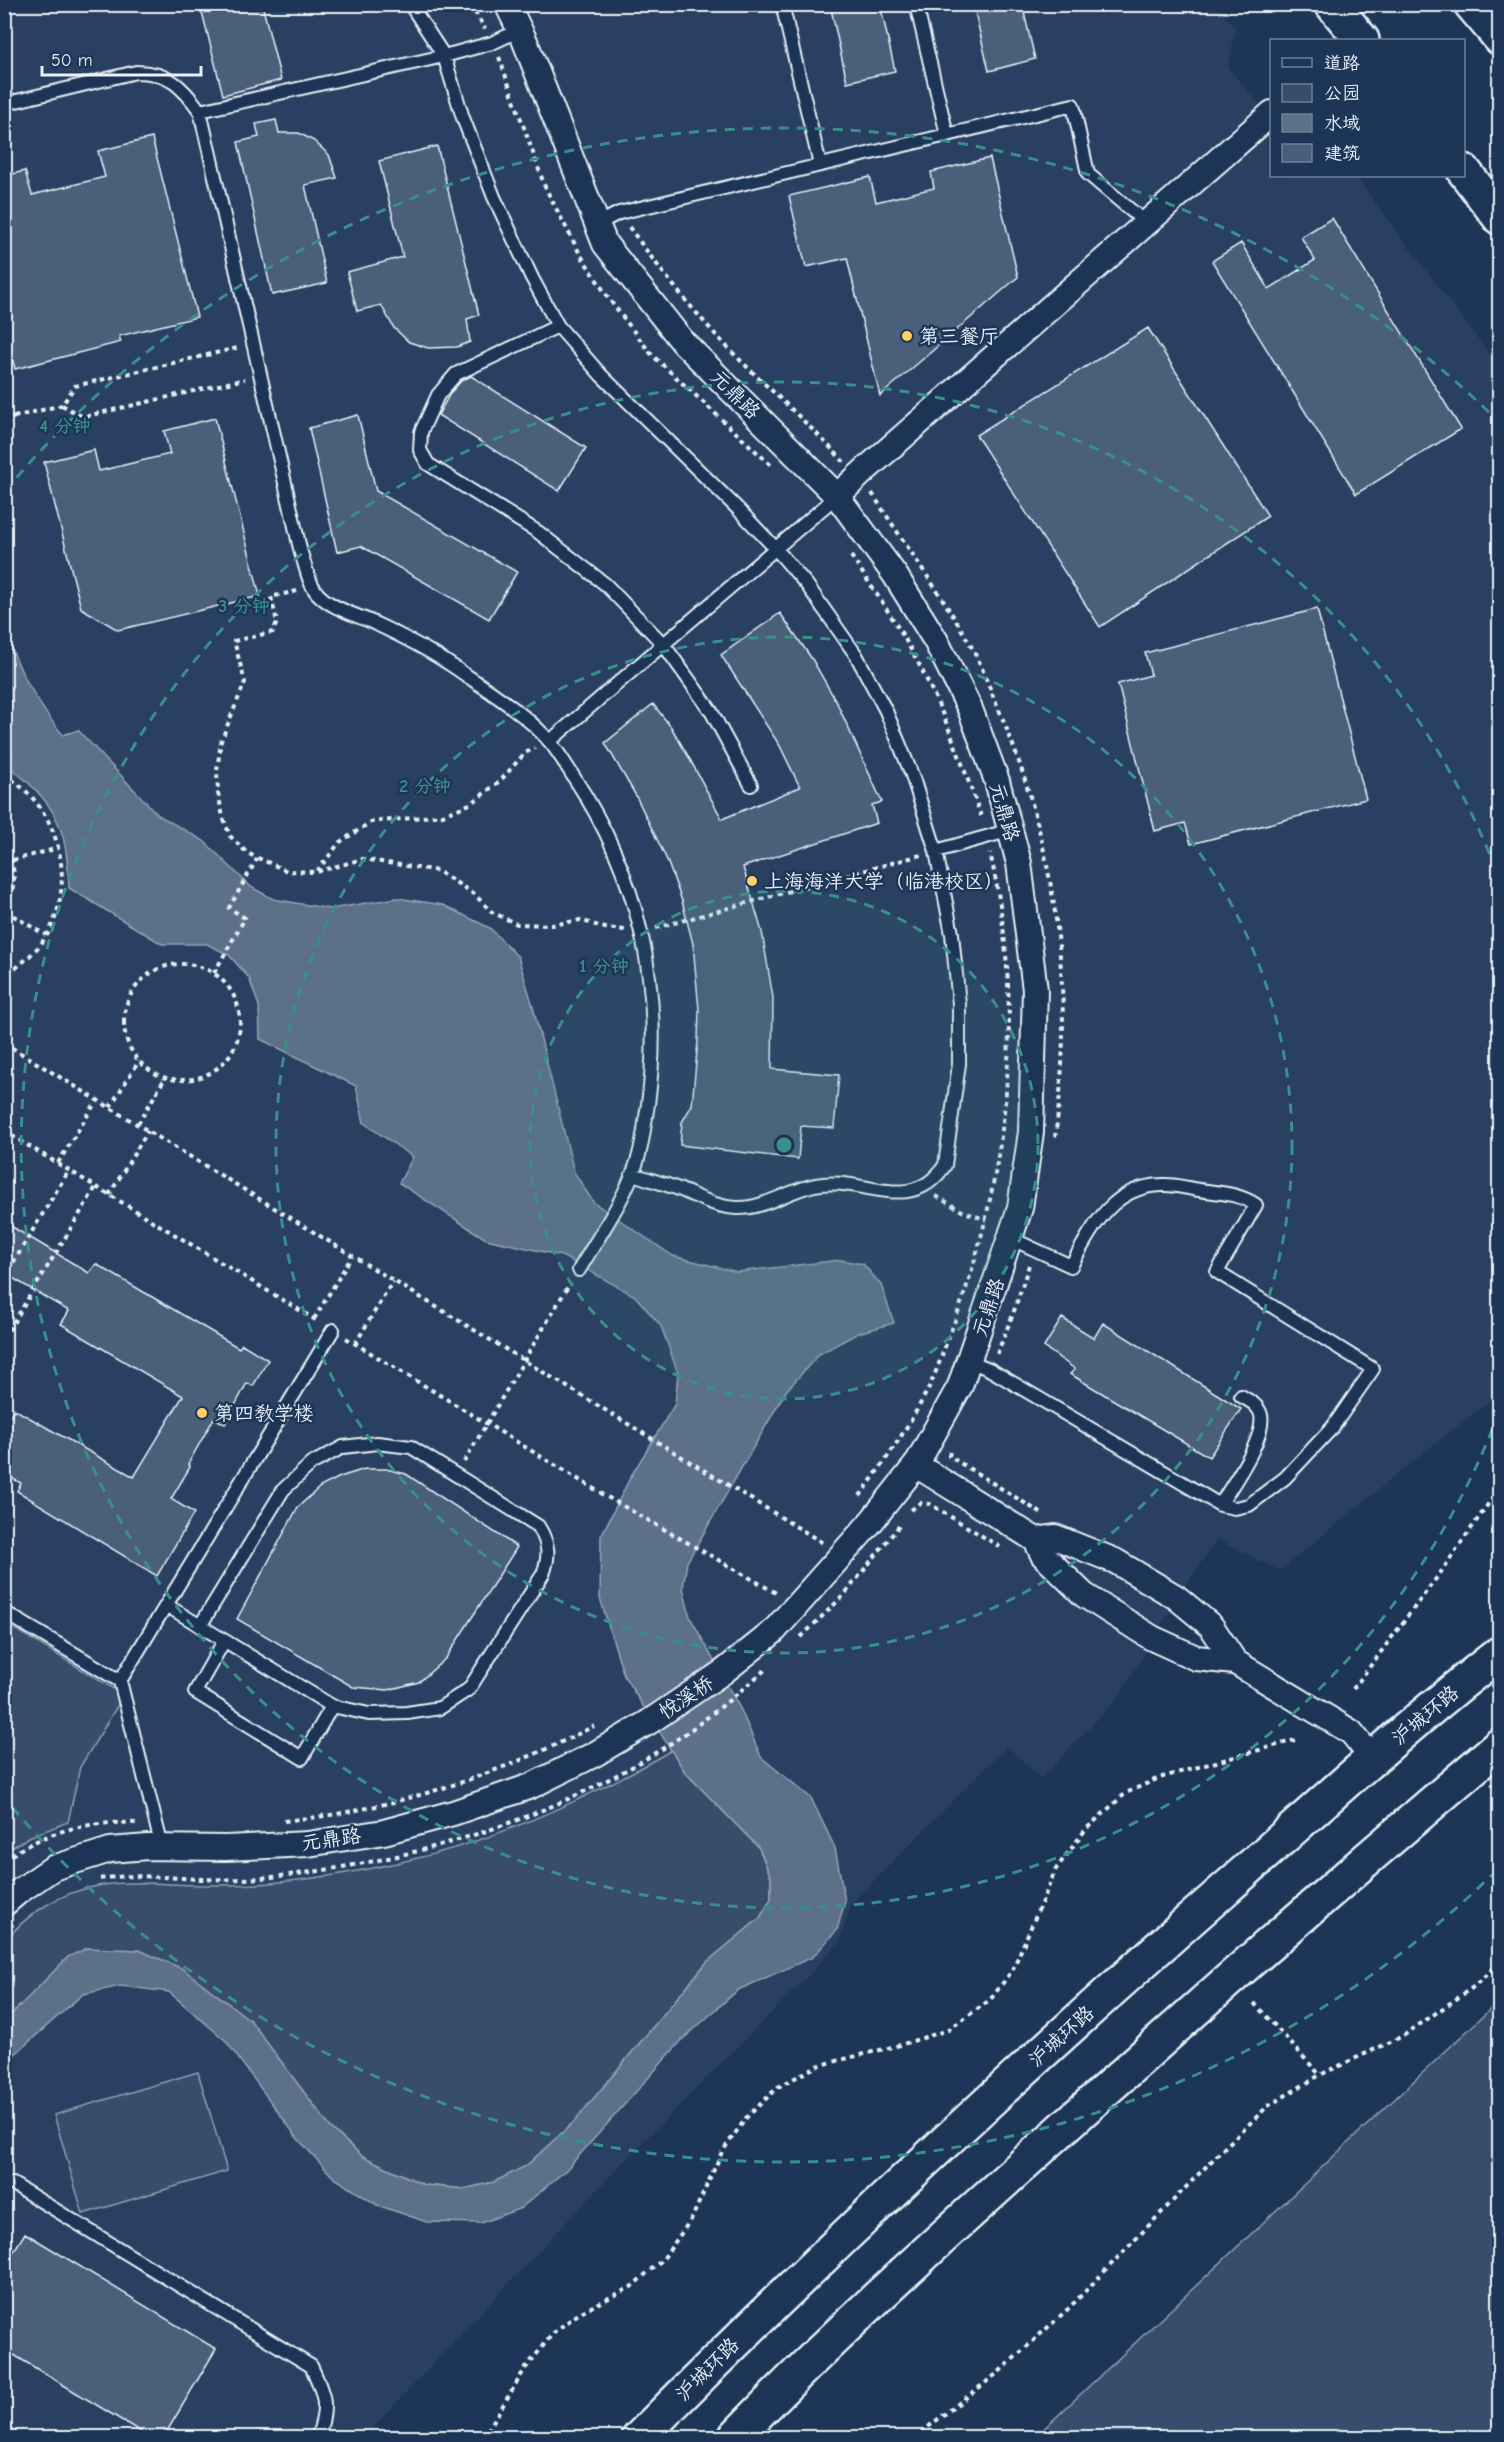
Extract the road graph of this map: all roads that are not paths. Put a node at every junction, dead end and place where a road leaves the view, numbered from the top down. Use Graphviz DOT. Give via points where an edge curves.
graph roads {
  1 [pos="410,4"];
  2 [pos="507,4"];
  3 [pos="782,4"];
  4 [pos="916,4"];
  5 [pos="1332,4"];
  6 [pos="1472,4"];
  7 [pos="520,30"];
  8 [pos="1500,38"];
  9 [pos="1359,39"];
  10 [pos="444,56"];
  11 [pos="4,104"];
  12 [pos="200,111"];
  13 [pos="1270,115"];
  14 [pos="947,135"];
  15 [pos="820,165"];
  16 [pos="1465,172"];
  17 [pos="1500,218"];
  18 [pos="1146,223"];
  19 [pos="597,224"];
  20 [pos="558,326"];
  21 [pos="837,496"];
  22 [pos="776,549"];
  23 [pos="664,645"];
  24 [pos="550,741"];
  25 [pos="751,785"];
  26 [pos="1011,830"];
  27 [pos="936,851"];
  28 [pos="633,1174"];
  29 [pos="1010,1238"];
  30 [pos="579,1270"];
  31 [pos="333,1330"];
  32 [pos="969,1361"];
  33 [pos="1241,1396"];
  34 [pos="915,1465"];
  35 [pos="1220,1505"];
  36 [pos="1036,1540"];
  37 [pos="166,1605"];
  38 [pos="4,1612"];
  39 [pos="200,1626"];
  40 [pos="224,1641"];
  41 [pos="1500,1653"];
  42 [pos="1235,1662"];
  43 [pos="723,1672"];
  44 [pos="120,1681"];
  45 [pos="332,1706"];
  46 [pos="649,1722"];
  47 [pos="1500,1745"];
  48 [pos="1373,1759"];
  49 [pos="162,1847"];
  50 [pos="4,1904"];
  51 [pos="4,2184"];
  52 [pos="317,2438"];
  53 [pos="639,2438"];
  54 [pos="734,2438"];
  1 -- 10 [label="lane"];
  2 -- 7 [label="street, 元鼎路"];
  3 -- 15 [label="lane"];
  4 -- 14 [label="lane"];
  5 -- 9 [label="main road"];
  6 -- 8 [label="main road"];
  7 -- 10 [label="lane" via="492,43"];
  7 -- 19 [label="street, 元鼎路"];
  10 -- 12 [label="lane"];
  10 -- 20 [label="lane" via="494,197"];
  11 -- 12 [label="lane" via="136,72 153,72 171,80"];
  12 -- 24 [label="lane" via="312,584 332,604 452,665"];
  13 -- 18 [label="street"];
  14 -- 15 [label="lane"];
  14 -- 18 [label="lane" via="1073,105 1088,174"];
  15 -- 19 [label="lane" via="619,213"];
  16 -- 17 [label="main road"];
  18 -- 21 [label="street"];
  19 -- 21 [label="street, 元鼎路" via="605,244 683,342"];
  20 -- 22 [label="lane"];
  20 -- 23 [label="lane" via="456,374 438,395 421,432 420,450 428,464 538,532 605,584"];
  21 -- 22 [label="lane"];
  21 -- 26 [label="street, 元鼎路" via="895,575 936,640 970,709"];
  22 -- 23 [label="lane"];
  22 -- 27 [label="lane" via="807,585 856,656 886,711"];
  23 -- 24 [label="lane"];
  23 -- 25 [label="lane" via="711,711"];
  24 -- 28 [label="lane" via="614,848 638,914 649,968 652,1076"];
  26 -- 27 [label="lane"];
  26 -- 29 [label="street, 元鼎路" via="1019,863 1035,990 1031,1132 1020,1208"];
  27 -- 28 [label="lane" via="952,934 959,1004 959,1064 952,1130 945,1165 937,1177 923,1187 900,1192 834,1183 814,1185 739,1208 715,1205"];
  28 -- 30 [label="lane"];
  29 -- 32 [label="street, 元鼎路"];
  29 -- 35 [label="lane" via="1071,1266 1096,1221 1116,1199 1138,1189 1162,1185 1243,1196 1256,1205 1217,1272 1373,1369 1332,1428 1286,1478 1249,1504 1234,1508"];
  31 -- 37 [label="lane"];
  32 -- 34 [label="street, 元鼎路" via="960,1386"];
  32 -- 35 [label="lane" via="989,1369"];
  33 -- 35 [label="lane" via="1256,1404 1261,1415 1260,1434"];
  34 -- 36 [label="street"];
  34 -- 43 [label="street, 元鼎路" via="870,1523 773,1632"];
  36 -- 42 [label="street" via="1043,1556 1084,1595 1152,1638 1196,1658"];
  36 -- 42 [label="street" via="1055,1537 1105,1557 1176,1597 1211,1626"];
  37 -- 39 [label="lane"];
  37 -- 44 [label="lane"];
  38 -- 44 [label="lane"];
  39 -- 40 [label="lane"];
  39 -- 45 [label="lane" via="283,1490 311,1464 343,1447 377,1443 411,1448 538,1526 547,1540 548,1560 543,1574 469,1689 440,1708 369,1714"];
  40 -- 45 [label="lane"];
  40 -- 45 [label="lane" via="195,1692 302,1758"];
  41 -- 48 [label="main road, 沪城环路"];
  42 -- 48 [label="street" via="1351,1732"];
  43 -- 46 [label="street, 悦溪桥"];
  44 -- 49 [label="lane"];
  46 -- 49 [label="street, 元鼎路" via="531,1786 384,1832 308,1844"];
  47 -- 54 [label="main road" via="1089,2104 935,2244"];
  48 -- 53 [label="main road, 沪城环路" via="885,2197"];
  49 -- 50 [label="street, 元鼎路" via="110,1850 52,1868"];
  51 -- 52 [label="lane" via="13,2184 311,2366 324,2391 325,2416"];
}
